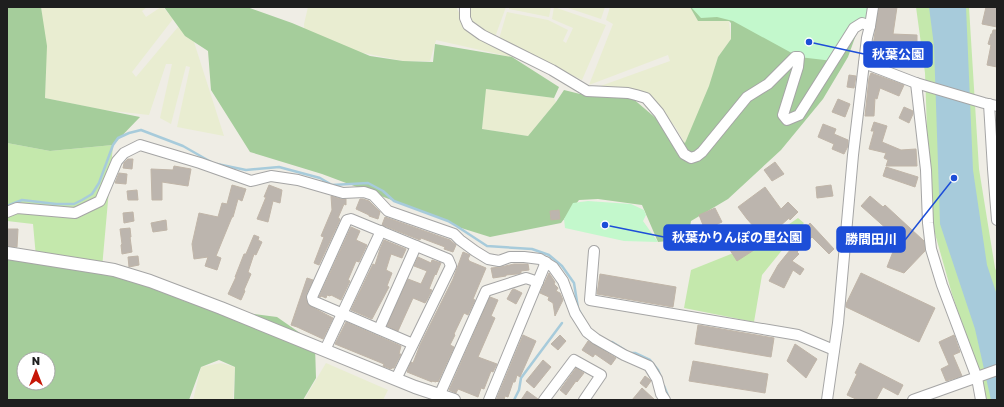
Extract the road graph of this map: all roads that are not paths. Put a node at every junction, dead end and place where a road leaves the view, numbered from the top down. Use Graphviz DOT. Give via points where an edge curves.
graph roads {
  1 [pos="465,7"];
  2 [pos="873,7"];
  3 [pos="870,26"];
  4 [pos="864,63"];
  5 [pos="916,82"];
  6 [pos="990,105"];
  7 [pos="995,169"];
  8 [pos="7,212"];
  9 [pos="997,220"];
  10 [pos="381,232"];
  11 [pos="416,246"];
  12 [pos="594,251"];
  13 [pos="7,253"];
  14 [pos="546,262"];
  15 [pos="538,282"];
  16 [pos="342,314"];
  17 [pos="380,329"];
  18 [pos="413,344"];
  19 [pos="325,350"];
  20 [pos="834,350"];
  21 [pos="997,370"];
  22 [pos="977,378"];
  23 [pos="396,379"];
  24 [pos="439,396"];
  25 [pos="454,400"];
  26 [pos="489,400"];
  27 [pos="544,400"];
  28 [pos="584,400"];
  29 [pos="665,400"];
  30 [pos="827,400"];
  31 [pos="913,400"];
  32 [pos="981,400"];
  1 -- 3 [label="street" via="468,25 482,35 552,70 587,91 628,93 646,98 659,113 684,154 691,158 702,152 747,97 768,84 795,57 799,57 798,67 783,115 787,120 798,115 854,28 862,23"];
  2 -- 3 [label="street"];
  3 -- 4 [label="street"];
  4 -- 5 [label="street"];
  4 -- 20 [label="street"];
  5 -- 6 [label="street"];
  5 -- 22 [label="street" via="926,170 931,248"];
  6 -- 7 [label="street"];
  7 -- 9 [label="street"];
  8 -- 14 [label="street" via="17,208 75,213 100,202 117,161 124,153 140,145 251,181 271,176 298,180 343,193 364,192 373,195 388,211 454,234 488,259 499,261 524,257"];
  10 -- 11 [label="street"];
  10 -- 16 [label="street"];
  10 -- 16 [label="street" via="351,219 347,220 312,297 313,301"];
  11 -- 17 [label="street"];
  11 -- 18 [label="street" via="448,259 451,266"];
  12 -- 20 [label="street" via="590,300 798,335"];
  13 -- 19 [label="street" via="114,270 150,281"];
  14 -- 15 [label="street"];
  14 -- 29 [label="street" via="563,281 575,313 586,332 624,355 649,366"];
  15 -- 24 [label="street" via="526,278 486,291"];
  15 -- 26 [label="street"];
  16 -- 17 [label="street"];
  16 -- 19 [label="street"];
  17 -- 18 [label="street"];
  18 -- 23 [label="street"];
  19 -- 23 [label="street"];
  20 -- 30 [label="street"];
  21 -- 22 [label="street"];
  22 -- 31 [label="street"];
  22 -- 32 [label="street"];
  23 -- 24 [label="street"];
  24 -- 25 [label="street"];
  27 -- 28 [label="street" via="574,360 601,375"];
}
